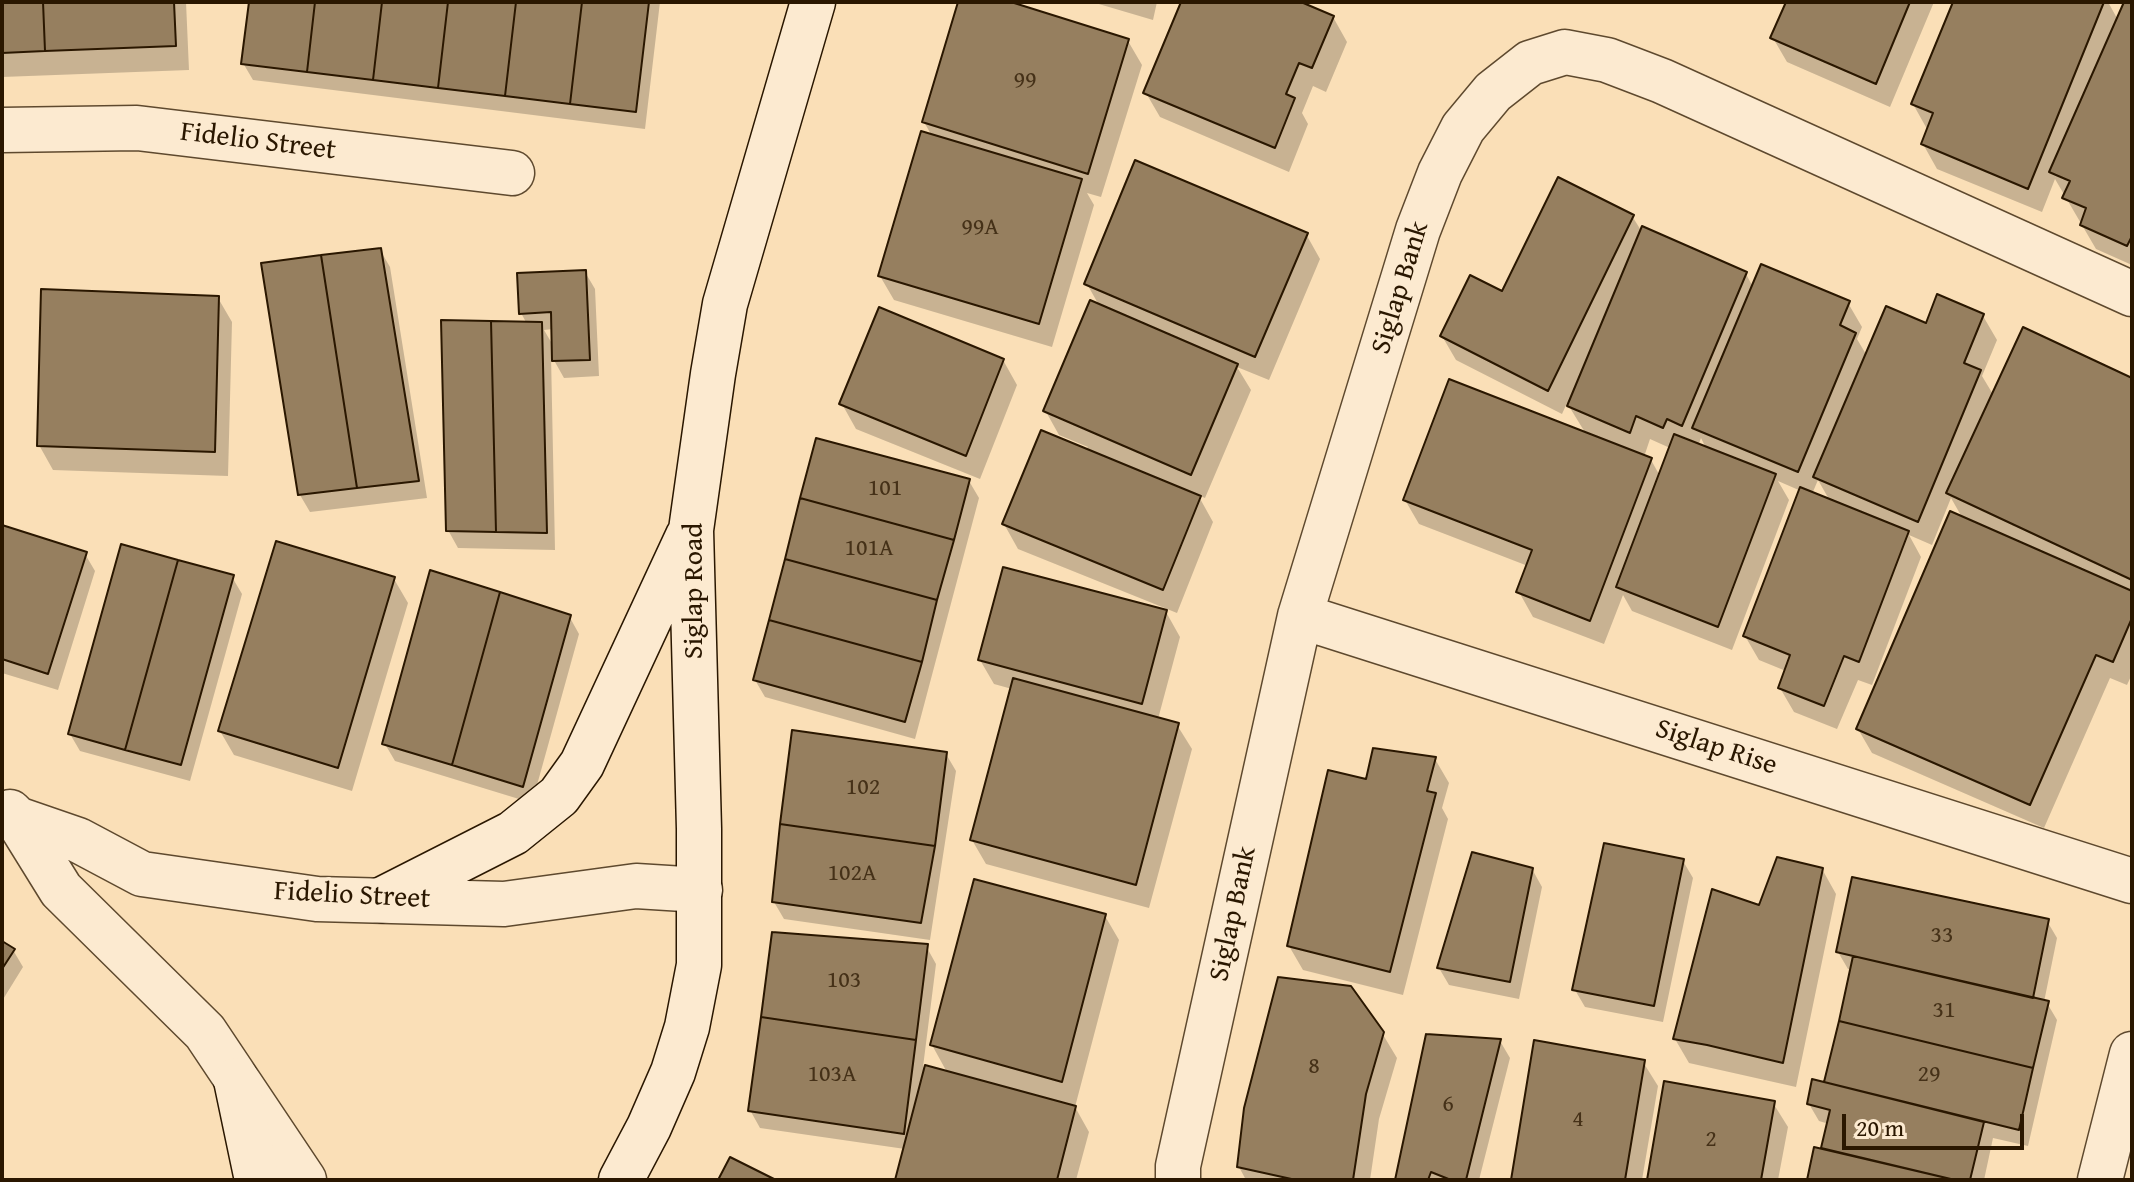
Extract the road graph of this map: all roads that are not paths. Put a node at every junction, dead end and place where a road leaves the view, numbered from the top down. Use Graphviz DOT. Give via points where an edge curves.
graph roads {
  1 [pos="813,2"];
  2 [pos="2,130"];
  3 [pos="512,173"];
  4 [pos="2132,294"];
  5 [pos="691,530"];
  6 [pos="1300,616"];
  7 [pos="9,812"];
  8 [pos="142,874"];
  9 [pos="2132,881"];
  10 [pos="700,890"];
  11 [pos="381,900"];
  12 [pos="111,940"];
  13 [pos="2132,1054"];
  14 [pos="236,1080"];
  15 [pos="257,1180"];
  16 [pos="304,1180"];
  17 [pos="621,1180"];
  18 [pos="1178,1180"];
  19 [pos="2100,1180"];
  1 -- 5 [label="street, Siglap Road" via="725,304"];
  2 -- 3 [label="street, Fidelio Street" via="137,128"];
  4 -- 6 [label="street, Siglap Bank" via="1662,81 1607,60 1565,52 1530,63 1493,92 1463,128 1440,173"];
  5 -- 10 [label="street, Siglap Road"];
  5 -- 11 [label="street" via="582,764 559,796 513,833"];
  6 -- 9 [label="street, Siglap Rise"];
  6 -- 18 [label="street, Siglap Bank"];
  7 -- 8 [label="street, Fidelio Street"];
  7 -- 12 [label="street, Fidelio Street" via="61,890"];
  8 -- 11 [label="street, Fidelio Street" via="317,899"];
  8 -- 12 [label="street" via="100,877 86,893 89,913"];
  10 -- 11 [label="street, Fidelio Street" via="636,886 504,904"];
  10 -- 17 [label="street, Siglap Road" via="699,965 687,1027 673,1072"];
  12 -- 14 [label="street, Fidelio Street" via="205,1032"];
  13 -- 19 [label="street"];
  14 -- 15 [label="street"];
  14 -- 16 [label="street, Fidelio Street"];
}
